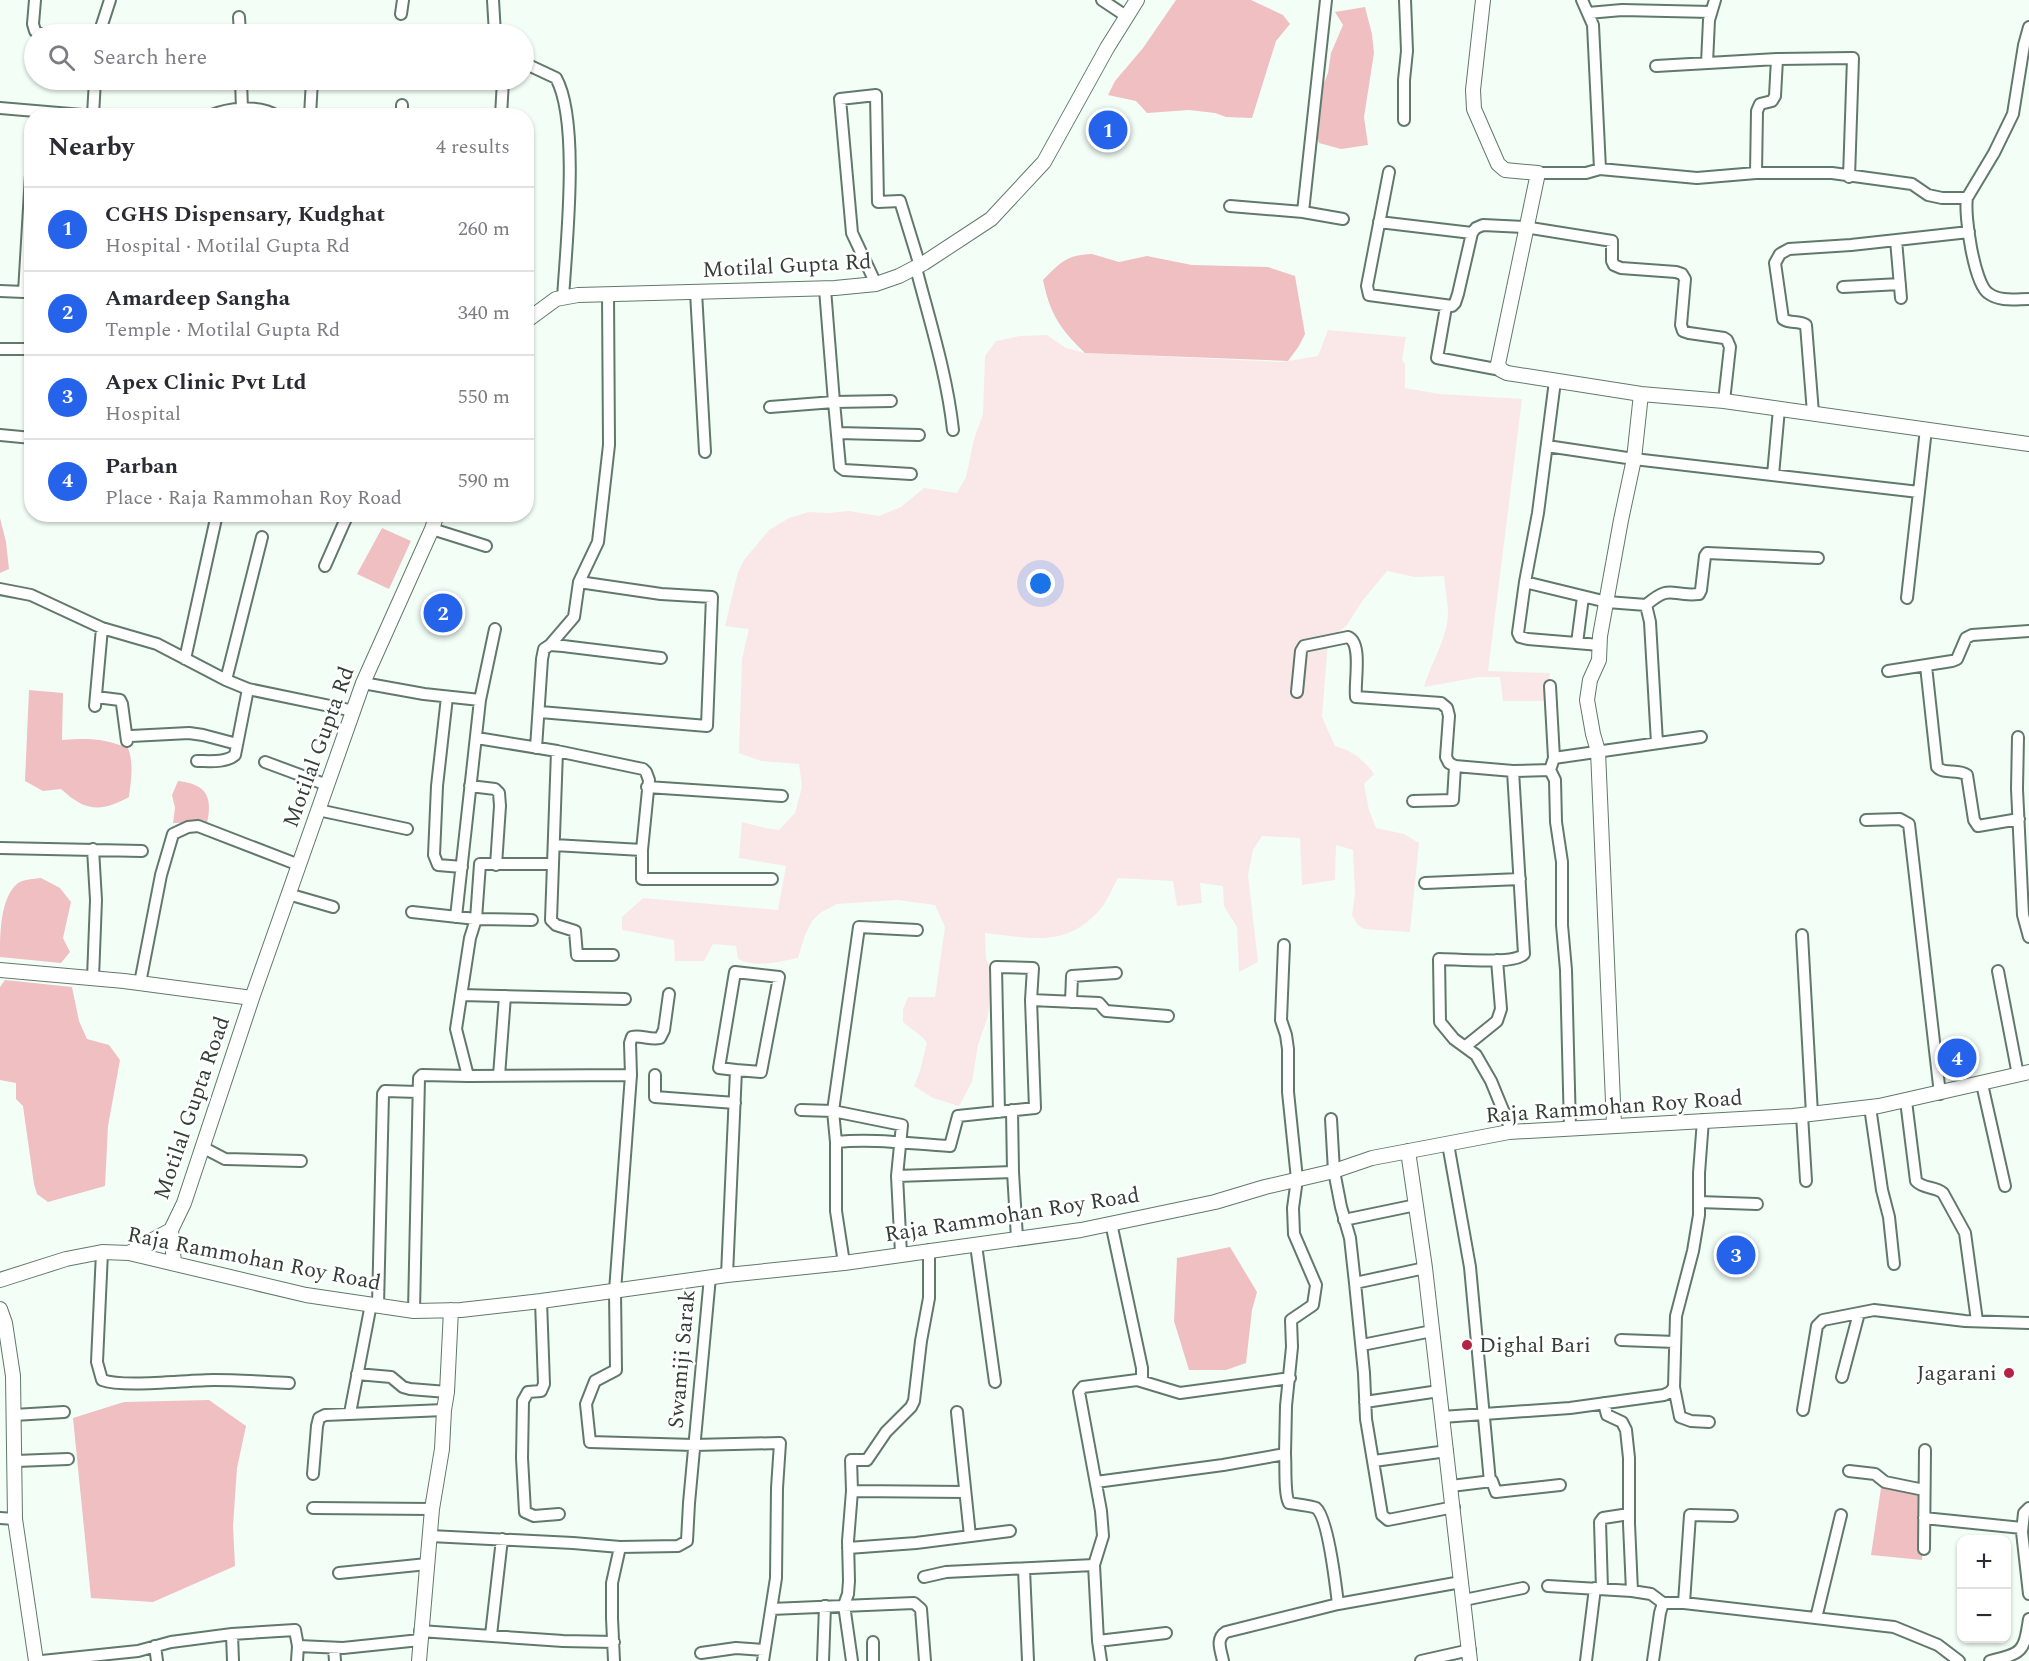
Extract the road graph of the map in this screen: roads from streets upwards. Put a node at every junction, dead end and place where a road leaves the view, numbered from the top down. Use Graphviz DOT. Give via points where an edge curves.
graph roads {
  1 [pos="35,0"];
  2 [pos="110,0"];
  3 [pos="403,0"];
  4 [pos="493,0"];
  5 [pos="1102,0"];
  6 [pos="1137,0"];
  7 [pos="1326,0"];
  8 [pos="1405,0"];
  9 [pos="1483,0"];
  10 [pos="1582,0"];
  11 [pos="1715,0"];
  12 [pos="1711,12"];
  13 [pos="1588,13"];
  14 [pos="400,14"];
  15 [pos="1126,15"];
  16 [pos="239,17"];
  17 [pos="33,24"];
  18 [pos="102,24"];
  19 [pos="239,24"];
  20 [pos="494,24"];
  21 [pos="2029,27"];
  22 [pos="1777,59"];
  23 [pos="1707,63"];
  24 [pos="1656,66"];
  25 [pos="534,68"];
  26 [pos="94,90"];
  27 [pos="241,90"];
  28 [pos="311,90"];
  29 [pos="502,90"];
  30 [pos="0,108"];
  31 [pos="93,108"];
  32 [pos="242,108"];
  33 [pos="310,108"];
  34 [pos="501,108"];
  35 [pos="24,112"];
  36 [pos="1404,120"];
  37 [pos="1600,169"];
  38 [pos="1389,172"];
  39 [pos="1756,172"];
  40 [pos="1538,173"];
  41 [pos="1850,177"];
  42 [pos="1967,198"];
  43 [pos="1230,206"];
  44 [pos="1303,212"];
  45 [pos="1343,219"];
  46 [pos="1379,222"];
  47 [pos="1527,229"];
  48 [pos="1969,232"];
  49 [pos="1472,233"];
  50 [pos="1896,240"];
  51 [pos="918,267"];
  52 [pos="876,284"];
  53 [pos="1900,284"];
  54 [pos="1843,287"];
  55 [pos="825,289"];
  56 [pos="0,291"];
  57 [pos="24,292"];
  58 [pos="696,292"];
  59 [pos="608,294"];
  60 [pos="563,298"];
  61 [pos="1901,298"];
  62 [pos="2029,299"];
  63 [pos="1446,307"];
  64 [pos="534,313"];
  65 [pos="0,349"];
  66 [pos="24,349"];
  67 [pos="1501,370"];
  68 [pos="1555,381"];
  69 [pos="1641,394"];
  70 [pos="891,401"];
  71 [pos="1724,401"];
  72 [pos="834,402"];
  73 [pos="770,407"];
  74 [pos="1779,409"];
  75 [pos="1813,413"];
  76 [pos="1926,429"];
  77 [pos="953,430"];
  78 [pos="838,433"];
  79 [pos="0,435"];
  80 [pos="919,435"];
  81 [pos="24,437"];
  82 [pos="2029,444"];
  83 [pos="1547,446"];
  84 [pos="705,452"];
  85 [pos="1634,459"];
  86 [pos="911,474"];
  87 [pos="1773,475"];
  88 [pos="1918,492"];
  89 [pos="215,522"];
  90 [pos="344,522"];
  91 [pos="431,522"];
  92 [pos="438,522"];
  93 [pos="262,537"];
  94 [pos="486,546"];
  95 [pos="1818,558"];
  96 [pos="325,566"];
  97 [pos="579,582"];
  98 [pos="1525,582"];
  99 [pos="0,589"];
  100 [pos="1583,597"];
  101 [pos="1907,598"];
  102 [pos="1607,602"];
  103 [pos="1646,605"];
  104 [pos="102,628"];
  105 [pos="495,628"];
  106 [pos="2029,631"];
  107 [pos="1577,643"];
  108 [pos="550,645"];
  109 [pos="1600,645"];
  110 [pos="661,658"];
  111 [pos="185,659"];
  112 [pos="1926,666"];
  113 [pos="1888,671"];
  114 [pos="226,680"];
  115 [pos="363,683"];
  116 [pos="1550,686"];
  117 [pos="248,689"];
  118 [pos="1297,692"];
  119 [pos="447,697"];
  120 [pos="480,700"];
  121 [pos="354,711"];
  122 [pos="540,712"];
  123 [pos="1701,737"];
  124 [pos="2018,737"];
  125 [pos="477,738"];
  126 [pos="1657,743"];
  127 [pos="237,744"];
  128 [pos="536,748"];
  129 [pos="556,751"];
  130 [pos="1598,751"];
  131 [pos="1554,758"];
  132 [pos="197,761"];
  133 [pos="265,762"];
  134 [pos="1455,766"];
  135 [pos="1550,770"];
  136 [pos="1513,771"];
  137 [pos="327,785"];
  138 [pos="470,786"];
  139 [pos="647,787"];
  140 [pos="2017,789"];
  141 [pos="2029,789"];
  142 [pos="782,796"];
  143 [pos="1413,801"];
  144 [pos="318,810"];
  145 [pos="2019,819"];
  146 [pos="1866,820"];
  147 [pos="407,829"];
  148 [pos="554,845"];
  149 [pos="0,848"];
  150 [pos="93,849"];
  151 [pos="642,850"];
  152 [pos="142,851"];
  153 [pos="554,864"];
  154 [pos="299,865"];
  155 [pos="496,865"];
  156 [pos="462,867"];
  157 [pos="772,879"];
  158 [pos="1520,879"];
  159 [pos="1425,883"];
  160 [pos="288,894"];
  161 [pos="333,907"];
  162 [pos="412,912"];
  163 [pos="456,917"];
  164 [pos="476,919"];
  165 [pos="532,920"];
  166 [pos="917,930"];
  167 [pos="1802,935"];
  168 [pos="2029,937"];
  169 [pos="1284,945"];
  170 [pos="613,955"];
  171 [pos="1497,960"];
  172 [pos="0,970"];
  173 [pos="1998,971"];
  174 [pos="1116,973"];
  175 [pos="93,978"];
  176 [pos="140,983"];
  177 [pos="669,994"];
  178 [pos="461,995"];
  179 [pos="505,996"];
  180 [pos="252,998"];
  181 [pos="625,999"];
  182 [pos="1030,1000"];
  183 [pos="1071,1002"];
  184 [pos="1168,1016"];
  185 [pos="1466,1046"];
  186 [pos="736,1070"];
  187 [pos="2023,1074"];
  188 [pos="631,1075"];
  189 [pos="656,1075"];
  190 [pos="468,1076"];
  191 [pos="499,1076"];
  192 [pos="1982,1084"];
  193 [pos="418,1092"];
  194 [pos="1940,1094"];
  195 [pos="1906,1101"];
  196 [pos="735,1103"];
  197 [pos="1870,1107"];
  198 [pos="801,1110"];
  199 [pos="1012,1110"];
  200 [pos="833,1111"];
  201 [pos="999,1112"];
  202 [pos="1807,1115"];
  203 [pos="1330,1119"];
  204 [pos="1703,1120"];
  205 [pos="1614,1125"];
  206 [pos="1570,1128"];
  207 [pos="1512,1132"];
  208 [pos="836,1142"];
  209 [pos="900,1143"];
  210 [pos="1448,1144"];
  211 [pos="202,1147"];
  212 [pos="1408,1151"];
  213 [pos="301,1161"];
  214 [pos="1334,1171"];
  215 [pos="1013,1172"];
  216 [pos="897,1176"];
  217 [pos="1297,1179"];
  218 [pos="1806,1180"];
  219 [pos="2005,1186"];
  220 [pos="1699,1202"];
  221 [pos="1757,1204"];
  222 [pos="1416,1205"];
  223 [pos="1344,1220"];
  224 [pos="1112,1223"];
  225 [pos="171,1230"];
  226 [pos="1017,1238"];
  227 [pos="976,1245"];
  228 [pos="929,1250"];
  229 [pos="102,1252"];
  230 [pos="129,1253"];
  231 [pos="900,1254"];
  232 [pos="174,1263"];
  233 [pos="844,1263"];
  234 [pos="1894,1264"];
  235 [pos="1425,1268"];
  236 [pos="727,1275"];
  237 [pos="710,1277"];
  238 [pos="0,1280"];
  239 [pos="1355,1283"];
  240 [pos="615,1291"];
  241 [pos="541,1301"];
  242 [pos="375,1305"];
  243 [pos="0,1309"];
  244 [pos="451,1310"];
  245 [pos="414,1311"];
  246 [pos="1859,1313"];
  247 [pos="1977,1321"];
  248 [pos="2029,1323"];
  249 [pos="1432,1331"];
  250 [pos="1621,1340"];
  251 [pos="1675,1342"];
  252 [pos="1362,1345"];
  253 [pos="357,1374"];
  254 [pos="1842,1377"];
  255 [pos="1290,1378"];
  256 [pos="1137,1380"];
  257 [pos="994,1382"];
  258 [pos="289,1383"];
  259 [pos="1674,1387"];
  260 [pos="1439,1391"];
  261 [pos="447,1392"];
  262 [pos="1365,1402"];
  263 [pos="1604,1403"];
  264 [pos="444,1410"];
  265 [pos="1803,1410"];
  266 [pos="64,1412"];
  267 [pos="957,1412"];
  268 [pos="350,1413"];
  269 [pos="1484,1414"];
  270 [pos="14,1415"];
  271 [pos="1443,1417"];
  272 [pos="1709,1422"];
  273 [pos="694,1445"];
  274 [pos="1925,1450"];
  275 [pos="1447,1451"];
  276 [pos="1285,1454"];
  277 [pos="68,1459"];
  278 [pos="16,1461"];
  279 [pos="1374,1461"];
  280 [pos="1849,1471"];
  281 [pos="313,1474"];
  282 [pos="1096,1482"];
  283 [pos="1490,1482"];
  284 [pos="1560,1485"];
  285 [pos="1451,1486"];
  286 [pos="1924,1490"];
  287 [pos="852,1491"];
  288 [pos="965,1492"];
  289 [pos="1454,1507"];
  290 [pos="313,1508"];
  291 [pos="2029,1508"];
  292 [pos="432,1509"];
  293 [pos="559,1514"];
  294 [pos="1629,1514"];
  295 [pos="1841,1515"];
  296 [pos="1732,1516"];
  297 [pos="0,1518"];
  298 [pos="1924,1518"];
  299 [pos="15,1519"];
  300 [pos="2022,1528"];
  301 [pos="1010,1531"];
  302 [pos="430,1536"];
  303 [pos="970,1536"];
  304 [pos="502,1539"];
  305 [pos="620,1547"];
  306 [pos="848,1548"];
  307 [pos="1924,1549"];
  308 [pos="427,1564"];
  309 [pos="1094,1566"];
  310 [pos="1024,1569"];
  311 [pos="339,1573"];
  312 [pos="924,1577"];
  313 [pos="1461,1582"];
  314 [pos="1548,1586"];
  315 [pos="1523,1588"];
  316 [pos="1598,1588"];
  317 [pos="1632,1591"];
  318 [pos="2029,1594"];
  319 [pos="1464,1600"];
  320 [pos="1663,1603"];
  321 [pos="1684,1603"];
  322 [pos="1338,1604"];
  323 [pos="844,1605"];
  324 [pos="825,1606"];
  325 [pos="771,1609"];
  326 [pos="1816,1618"];
  327 [pos="2029,1618"];
  328 [pos="1166,1633"];
  329 [pos="232,1634"];
  330 [pos="491,1635"];
  331 [pos="420,1636"];
  332 [pos="1098,1641"];
  333 [pos="614,1642"];
  334 [pos="873,1642"];
  335 [pos="155,1646"];
  336 [pos="298,1646"];
  337 [pos="334,1648"];
  338 [pos="701,1653"];
  339 [pos="763,1656"];
  340 [pos="1470,1656"];
  341 [pos="36,1661"];
  342 [pos="42,1661"];
  343 [pos="157,1661"];
  344 [pos="233,1661"];
  345 [pos="297,1661"];
  346 [pos="334,1661"];
  347 [pos="419,1661"];
  348 [pos="614,1661"];
  349 [pos="823,1661"];
  350 [pos="852,1661"];
  351 [pos="873,1661"];
  352 [pos="925,1661"];
  353 [pos="1028,1661"];
  354 [pos="1101,1661"];
  355 [pos="1223,1661"];
  356 [pos="1421,1661"];
  357 [pos="1586,1661"];
  358 [pos="1653,1661"];
  359 [pos="1959,1661"];
  360 [pos="1990,1661"];
  1 -- 17 [label="street"];
  2 -- 18 [label="street"];
  3 -- 14 [label="street"];
  4 -- 20 [label="street"];
  5 -- 15 [label="street"];
  6 -- 15 [label="street, Motilal Gupta Rd"];
  7 -- 44 [label="street"];
  8 -- 36 [label="street"];
  9 -- 40 [label="street" via="1474,109 1498,164 1505,170"];
  10 -- 13 [label="street"];
  11 -- 12 [label="street"];
  12 -- 13 [label="street"];
  12 -- 23 [label="street"];
  13 -- 37 [label="street" via="1593,25"];
  15 -- 51 [label="street, Motilal Gupta Rd" via="1044,162 991,219"];
  16 -- 19 [label="street"];
  21 -- 42 [label="street" via="2013,114"];
  22 -- 23 [label="street"];
  22 -- 39 [label="street" via="1775,96 1760,104 1757,111"];
  22 -- 41 [label="street" via="1853,58"];
  23 -- 24 [label="street"];
  25 -- 60 [label="street" via="556,78 563,94 568,194"];
  26 -- 31 [label="street"];
  27 -- 32 [label="street"];
  28 -- 33 [label="street"];
  29 -- 34 [label="street"];
  30 -- 35 [label="street"];
  37 -- 39 [label="street" via="1697,178"];
  37 -- 40 [label="street" via="1586,173"];
  38 -- 46 [label="street"];
  39 -- 41 [label="street"];
  40 -- 47 [label="street"];
  41 -- 42 [label="street" via="1912,184 1928,195 1942,198"];
  42 -- 48 [label="street"];
  43 -- 44 [label="street"];
  44 -- 45 [label="street"];
  46 -- 49 [label="street"];
  46 -- 63 [label="street" via="1367,286 1369,295"];
  47 -- 49 [label="street" via="1483,225"];
  47 -- 67 [label="street" via="1498,364"];
  47 -- 71 [label="street" via="1612,241 1614,265 1682,274 1683,331 1724,338 1730,347"];
  48 -- 50 [label="street"];
  48 -- 62 [label="street" via="1976,269 1986,292 2001,300"];
  49 -- 63 [label="street" via="1455,303"];
  50 -- 53 [label="street"];
  50 -- 75 [label="street" via="1789,249 1775,263 1783,319 1806,325"];
  51 -- 52 [label="street, Motilal Gupta Rd"];
  51 -- 52 [label="street" via="900,201 878,202 876,95 840,99 852,234"];
  51 -- 77 [label="street" via="950,397"];
  52 -- 55 [label="street, Motilal Gupta Rd"];
  53 -- 54 [label="street"];
  53 -- 61 [label="street"];
  55 -- 58 [label="street, Motilal Gupta Rd"];
  55 -- 72 [label="street"];
  56 -- 57 [label="street"];
  58 -- 59 [label="street, Motilal Gupta Rd"];
  58 -- 84 [label="street"];
  59 -- 60 [label="street, Motilal Gupta Rd"];
  59 -- 97 [label="street" via="609,445 598,542"];
  60 -- 64 [label="street, Motilal Gupta Rd"];
  63 -- 67 [label="street" via="1437,358"];
  65 -- 66 [label="street"];
  67 -- 68 [label="street"];
  68 -- 69 [label="street"];
  68 -- 83 [label="street"];
  69 -- 71 [label="street"];
  69 -- 85 [label="street"];
  70 -- 72 [label="street"];
  71 -- 74 [label="street"];
  72 -- 73 [label="street"];
  72 -- 78 [label="street"];
  74 -- 75 [label="street"];
  74 -- 87 [label="street"];
  75 -- 76 [label="street"];
  76 -- 82 [label="street"];
  76 -- 88 [label="street"];
  78 -- 80 [label="street"];
  78 -- 86 [label="street" via="840,468"];
  79 -- 81 [label="street"];
  83 -- 85 [label="street"];
  83 -- 98 [label="street"];
  85 -- 87 [label="street"];
  85 -- 102 [label="street"];
  87 -- 88 [label="street"];
  88 -- 101 [label="street"];
  89 -- 111 [label="street"];
  90 -- 96 [label="street"];
  91 -- 115 [label="street, Motilal Gupta Rd"];
  92 -- 94 [label="street"];
  93 -- 114 [label="street"];
  95 -- 103 [label="street" via="1707,553 1698,594 1667,591"];
  97 -- 108 [label="street" via="574,617"];
  97 -- 122 [label="street" via="712,597 707,726"];
  98 -- 100 [label="street"];
  98 -- 107 [label="street" via="1520,637"];
  99 -- 104 [label="street" via="31,595"];
  100 -- 102 [label="street"];
  100 -- 107 [label="street"];
  102 -- 103 [label="street"];
  102 -- 109 [label="street"];
  103 -- 126 [label="street"];
  104 -- 111 [label="street" via="157,644"];
  104 -- 127 [label="street" via="95,701 120,700 129,738 189,733"];
  105 -- 120 [label="street"];
  106 -- 112 [label="street" via="1972,635 1966,638 1957,659"];
  107 -- 109 [label="street"];
  108 -- 110 [label="street"];
  108 -- 122 [label="street" via="544,648 542,659"];
  109 -- 130 [label="street" via="1587,700"];
  111 -- 114 [label="street"];
  112 -- 113 [label="street"];
  112 -- 145 [label="street" via="1937,767 1967,775 1978,826"];
  114 -- 117 [label="street"];
  115 -- 119 [label="street"];
  115 -- 121 [label="street, Motilal Gupta Rd"];
  116 -- 131 [label="street"];
  117 -- 121 [label="street"];
  117 -- 127 [label="street"];
  118 -- 134 [label="street" via="1304,646 1352,638 1357,658 1356,697 1441,703 1449,716 1446,757"];
  119 -- 120 [label="street"];
  119 -- 156 [label="street" via="436,786 434,855 438,865"];
  120 -- 125 [label="street"];
  121 -- 137 [label="street, Motilal Gupta Rd"];
  122 -- 128 [label="street"];
  123 -- 126 [label="street"];
  124 -- 140 [label="street"];
  125 -- 128 [label="street"];
  125 -- 138 [label="street"];
  126 -- 130 [label="street"];
  127 -- 132 [label="street" via="232,758"];
  128 -- 129 [label="street"];
  129 -- 139 [label="street" via="643,769 648,776"];
  129 -- 148 [label="street"];
  130 -- 131 [label="street"];
  130 -- 205 [label="street"];
  131 -- 135 [label="street"];
  133 -- 137 [label="street"];
  134 -- 136 [label="street"];
  134 -- 143 [label="street" via="1453,800"];
  135 -- 136 [label="street"];
  135 -- 206 [label="street" via="1555,780 1563,862"];
  136 -- 158 [label="street"];
  137 -- 144 [label="street, Motilal Gupta Rd"];
  138 -- 155 [label="street" via="499,793"];
  138 -- 156 [label="street"];
  139 -- 142 [label="street"];
  139 -- 151 [label="street"];
  140 -- 141 [label="street"];
  140 -- 145 [label="street"];
  144 -- 147 [label="street"];
  144 -- 154 [label="street, Motilal Gupta Rd"];
  145 -- 168 [label="street" via="2023,915"];
  146 -- 194 [label="street" via="1900,819 1909,824"];
  148 -- 151 [label="street"];
  148 -- 153 [label="street"];
  149 -- 150 [label="street"];
  150 -- 152 [label="street"];
  150 -- 175 [label="street"];
  151 -- 157 [label="street" via="642,879"];
  153 -- 155 [label="street"];
  153 -- 170 [label="street" via="552,920 575,931 577,955"];
  154 -- 160 [label="street, Motilal Gupta Rd"];
  154 -- 176 [label="street" via="198,826 188,826 173,834"];
  155 -- 164 [label="street" via="480,864"];
  156 -- 163 [label="street"];
  158 -- 159 [label="street"];
  158 -- 171 [label="street" via="1524,954 1518,959"];
  160 -- 161 [label="street"];
  160 -- 180 [label="street, Motilal Gupta Rd"];
  162 -- 163 [label="street"];
  163 -- 164 [label="street"];
  164 -- 165 [label="street"];
  164 -- 178 [label="street"];
  166 -- 200 [label="street" via="859,927"];
  167 -- 202 [label="street"];
  169 -- 217 [label="street" via="1281,1020 1288,1049"];
  171 -- 185 [label="street" via="1501,1009 1497,1021"];
  171 -- 185 [label="street" via="1439,958 1440,1022"];
  172 -- 175 [label="street"];
  173 -- 187 [label="street"];
  174 -- 183 [label="street" via="1072,976"];
  175 -- 176 [label="street"];
  176 -- 180 [label="street"];
  177 -- 188 [label="street" via="660,1038 636,1036 630,1043"];
  178 -- 179 [label="street"];
  178 -- 190 [label="street" via="456,1029"];
  179 -- 181 [label="street"];
  179 -- 191 [label="street"];
  180 -- 211 [label="street, Motilal Gupta Road"];
  182 -- 183 [label="street"];
  182 -- 199 [label="street" via="1035,1108"];
  182 -- 201 [label="street" via="1033,968 996,967"];
  183 -- 184 [label="street" via="1099,1003 1106,1011"];
  185 -- 207 [label="street" via="1491,1081"];
  186 -- 186 [label="street" via="761,1072 779,976 735,972 719,1068"];
  186 -- 196 [label="street"];
  187 -- 192 [label="street, Raja Rammohan Roy Road"];
  188 -- 191 [label="street"];
  188 -- 240 [label="street"];
  189 -- 196 [label="street" via="655,1097"];
  190 -- 191 [label="street"];
  190 -- 193 [label="street" via="422,1075"];
  192 -- 194 [label="street, Raja Rammohan Roy Road"];
  192 -- 219 [label="street"];
  193 -- 242 [label="street" via="391,1090 383,1094"];
  193 -- 245 [label="street"];
  194 -- 195 [label="street, Raja Rammohan Roy Road"];
  195 -- 197 [label="street, Raja Rammohan Roy Road"];
  195 -- 247 [label="street" via="1916,1181 1943,1192 1965,1233"];
  196 -- 236 [label="street"];
  197 -- 202 [label="street, Raja Rammohan Roy Road"];
  197 -- 234 [label="street"];
  198 -- 200 [label="street"];
  199 -- 201 [label="street"];
  199 -- 215 [label="street"];
  200 -- 208 [label="street"];
  200 -- 209 [label="street" via="902,1125"];
  201 -- 209 [label="street" via="958,1116 950,1146"];
  202 -- 204 [label="street, Raja Rammohan Roy Road"];
  202 -- 218 [label="street"];
  203 -- 214 [label="street"];
  204 -- 205 [label="street, Raja Rammohan Roy Road"];
  204 -- 220 [label="street"];
  205 -- 206 [label="street, Raja Rammohan Roy Road"];
  206 -- 207 [label="street, Raja Rammohan Roy Road"];
  207 -- 210 [label="street, Raja Rammohan Roy Road"];
  208 -- 209 [label="street" via="868,1139"];
  208 -- 233 [label="street" via="836,1212"];
  209 -- 216 [label="street"];
  210 -- 212 [label="street, Raja Rammohan Roy Road"];
  210 -- 269 [label="street" via="1470,1267"];
  211 -- 213 [label="street" via="225,1159"];
  211 -- 225 [label="street, Motilal Gupta Road"];
  212 -- 214 [label="street, Raja Rammohan Roy Road"];
  212 -- 222 [label="street"];
  214 -- 217 [label="street, Raja Rammohan Roy Road"];
  214 -- 223 [label="street"];
  215 -- 216 [label="street"];
  215 -- 226 [label="street"];
  216 -- 231 [label="street"];
  217 -- 224 [label="street, Raja Rammohan Roy Road" via="1215,1203"];
  217 -- 255 [label="street" via="1294,1234 1316,1286 1312,1305 1291,1320"];
  220 -- 221 [label="street"];
  220 -- 251 [label="street"];
  222 -- 223 [label="street"];
  222 -- 235 [label="street"];
  223 -- 239 [label="street"];
  224 -- 226 [label="street, Raja Rammohan Roy Road"];
  224 -- 256 [label="street" via="1142,1368 1142,1377"];
  225 -- 230 [label="street, Motilal Gupta Road"];
  225 -- 232 [label="street, Motilal Gupta Road"];
  226 -- 227 [label="street, Raja Rammohan Roy Road"];
  227 -- 228 [label="street, Raja Rammohan Roy Road"];
  227 -- 257 [label="street"];
  228 -- 231 [label="street, Raja Rammohan Roy Road"];
  228 -- 287 [label="street" via="929,1298 914,1401 867,1460 851,1460"];
  229 -- 230 [label="street, Raja Rammohan Roy Road"];
  229 -- 238 [label="street, Raja Rammohan Roy Road"];
  229 -- 258 [label="street" via="97,1362 102,1380"];
  230 -- 232 [label="street, Raja Rammohan Roy Road"];
  231 -- 233 [label="street, Raja Rammohan Roy Road"];
  232 -- 242 [label="street, Raja Rammohan Roy Road" via="306,1295"];
  233 -- 236 [label="street, Raja Rammohan Roy Road"];
  235 -- 239 [label="street"];
  235 -- 249 [label="street"];
  236 -- 237 [label="street, Raja Rammohan Roy Road"];
  237 -- 240 [label="street, Raja Rammohan Roy Road"];
  237 -- 273 [label="street, Swamiji Sarak"];
  239 -- 252 [label="street"];
  240 -- 241 [label="street, Raja Rammohan Roy Road"];
  240 -- 273 [label="street, Swamiji Sarak" via="615,1370 595,1381 586,1404 590,1442"];
  241 -- 244 [label="street, Raja Rammohan Roy Road"];
  241 -- 293 [label="street" via="544,1384 541,1391 528,1392 523,1401 525,1512 534,1516"];
  242 -- 245 [label="street, Raja Rammohan Roy Road"];
  242 -- 253 [label="street"];
  243 -- 270 [label="street" via="13,1376"];
  244 -- 245 [label="street, Raja Rammohan Roy Road"];
  244 -- 261 [label="street"];
  246 -- 247 [label="street" via="1874,1310"];
  246 -- 254 [label="street"];
  246 -- 265 [label="street" via="1819,1322"];
  247 -- 248 [label="street"];
  249 -- 252 [label="street"];
  249 -- 260 [label="street"];
  250 -- 251 [label="street"];
  251 -- 259 [label="street"];
  252 -- 262 [label="street"];
  253 -- 261 [label="street" via="391,1377 410,1389"];
  253 -- 268 [label="street"];
  255 -- 256 [label="street" via="1180,1393"];
  255 -- 276 [label="street"];
  256 -- 282 [label="street" via="1083,1387 1079,1392"];
  259 -- 263 [label="street" via="1664,1395"];
  259 -- 272 [label="street" via="1680,1417"];
  260 -- 262 [label="street"];
  260 -- 271 [label="street"];
  261 -- 264 [label="street"];
  262 -- 279 [label="street"];
  263 -- 269 [label="street"];
  263 -- 294 [label="street" via="1607,1415 1623,1422 1626,1430"];
  264 -- 268 [label="street"];
  264 -- 292 [label="street"];
  266 -- 270 [label="street"];
  267 -- 288 [label="street"];
  268 -- 281 [label="street" via="319,1418"];
  269 -- 271 [label="street"];
  269 -- 283 [label="street"];
  270 -- 278 [label="street"];
  271 -- 275 [label="street"];
  273 -- 305 [label="street, Swamiji Sarak" via="685,1544"];
  273 -- 325 [label="street" via="780,1443 776,1578"];
  274 -- 286 [label="street"];
  275 -- 279 [label="street"];
  275 -- 285 [label="street"];
  276 -- 282 [label="street"];
  276 -- 322 [label="street" via="1285,1496 1289,1503 1315,1507 1322,1515"];
  277 -- 278 [label="street"];
  278 -- 299 [label="street"];
  279 -- 289 [label="street" via="1384,1518"];
  280 -- 286 [label="street" via="1875,1474 1885,1482"];
  282 -- 309 [label="street" via="1103,1536"];
  283 -- 284 [label="street" via="1496,1492"];
  283 -- 285 [label="street"];
  285 -- 289 [label="street"];
  286 -- 298 [label="street"];
  287 -- 288 [label="street"];
  287 -- 306 [label="street"];
  288 -- 303 [label="street"];
  289 -- 313 [label="street"];
  290 -- 292 [label="street"];
  291 -- 300 [label="street" via="2024,1513"];
  292 -- 302 [label="street"];
  294 -- 316 [label="street" via="1603,1518 1600,1522"];
  294 -- 317 [label="street"];
  295 -- 326 [label="street"];
  296 -- 321 [label="street" via="1690,1515"];
  297 -- 299 [label="street"];
  298 -- 300 [label="street"];
  298 -- 307 [label="street"];
  299 -- 341 [label="street"];
  300 -- 318 [label="street"];
  301 -- 303 [label="street"];
  302 -- 304 [label="street"];
  302 -- 308 [label="street"];
  303 -- 306 [label="street"];
  304 -- 305 [label="street"];
  304 -- 330 [label="street"];
  305 -- 333 [label="street" via="612,1583"];
  306 -- 323 [label="street" via="849,1581"];
  308 -- 311 [label="street"];
  308 -- 331 [label="street"];
  309 -- 310 [label="street"];
  309 -- 332 [label="street"];
  310 -- 312 [label="street" via="946,1572"];
  310 -- 353 [label="street"];
  313 -- 319 [label="street"];
  313 -- 322 [label="street"];
  314 -- 316 [label="street"];
  315 -- 319 [label="street"];
  316 -- 317 [label="street"];
  316 -- 357 [label="street"];
  317 -- 320 [label="street" via="1651,1594"];
  319 -- 340 [label="street"];
  320 -- 321 [label="street"];
  320 -- 358 [label="street"];
  321 -- 326 [label="street"];
  322 -- 355 [label="street" via="1226,1632 1219,1641"];
  323 -- 324 [label="street"];
  323 -- 350 [label="street"];
  323 -- 352 [label="street" via="919,1606"];
  324 -- 325 [label="street"];
  324 -- 349 [label="street"];
  325 -- 339 [label="street"];
  326 -- 359 [label="street" via="1894,1627 1938,1645"];
  327 -- 360 [label="street" via="2022,1648 2013,1656"];
  328 -- 332 [label="street"];
  329 -- 335 [label="street"];
  329 -- 336 [label="street" via="295,1630"];
  329 -- 344 [label="street"];
  330 -- 331 [label="street"];
  330 -- 333 [label="street"];
  331 -- 337 [label="street"];
  331 -- 347 [label="street"];
  332 -- 354 [label="street"];
  333 -- 348 [label="street"];
  334 -- 351 [label="street"];
  335 -- 342 [label="street"];
  335 -- 343 [label="street"];
  336 -- 337 [label="street"];
  336 -- 345 [label="street"];
  337 -- 346 [label="street"];
  338 -- 339 [label="street" via="736,1648"];
  340 -- 356 [label="street"];
}
